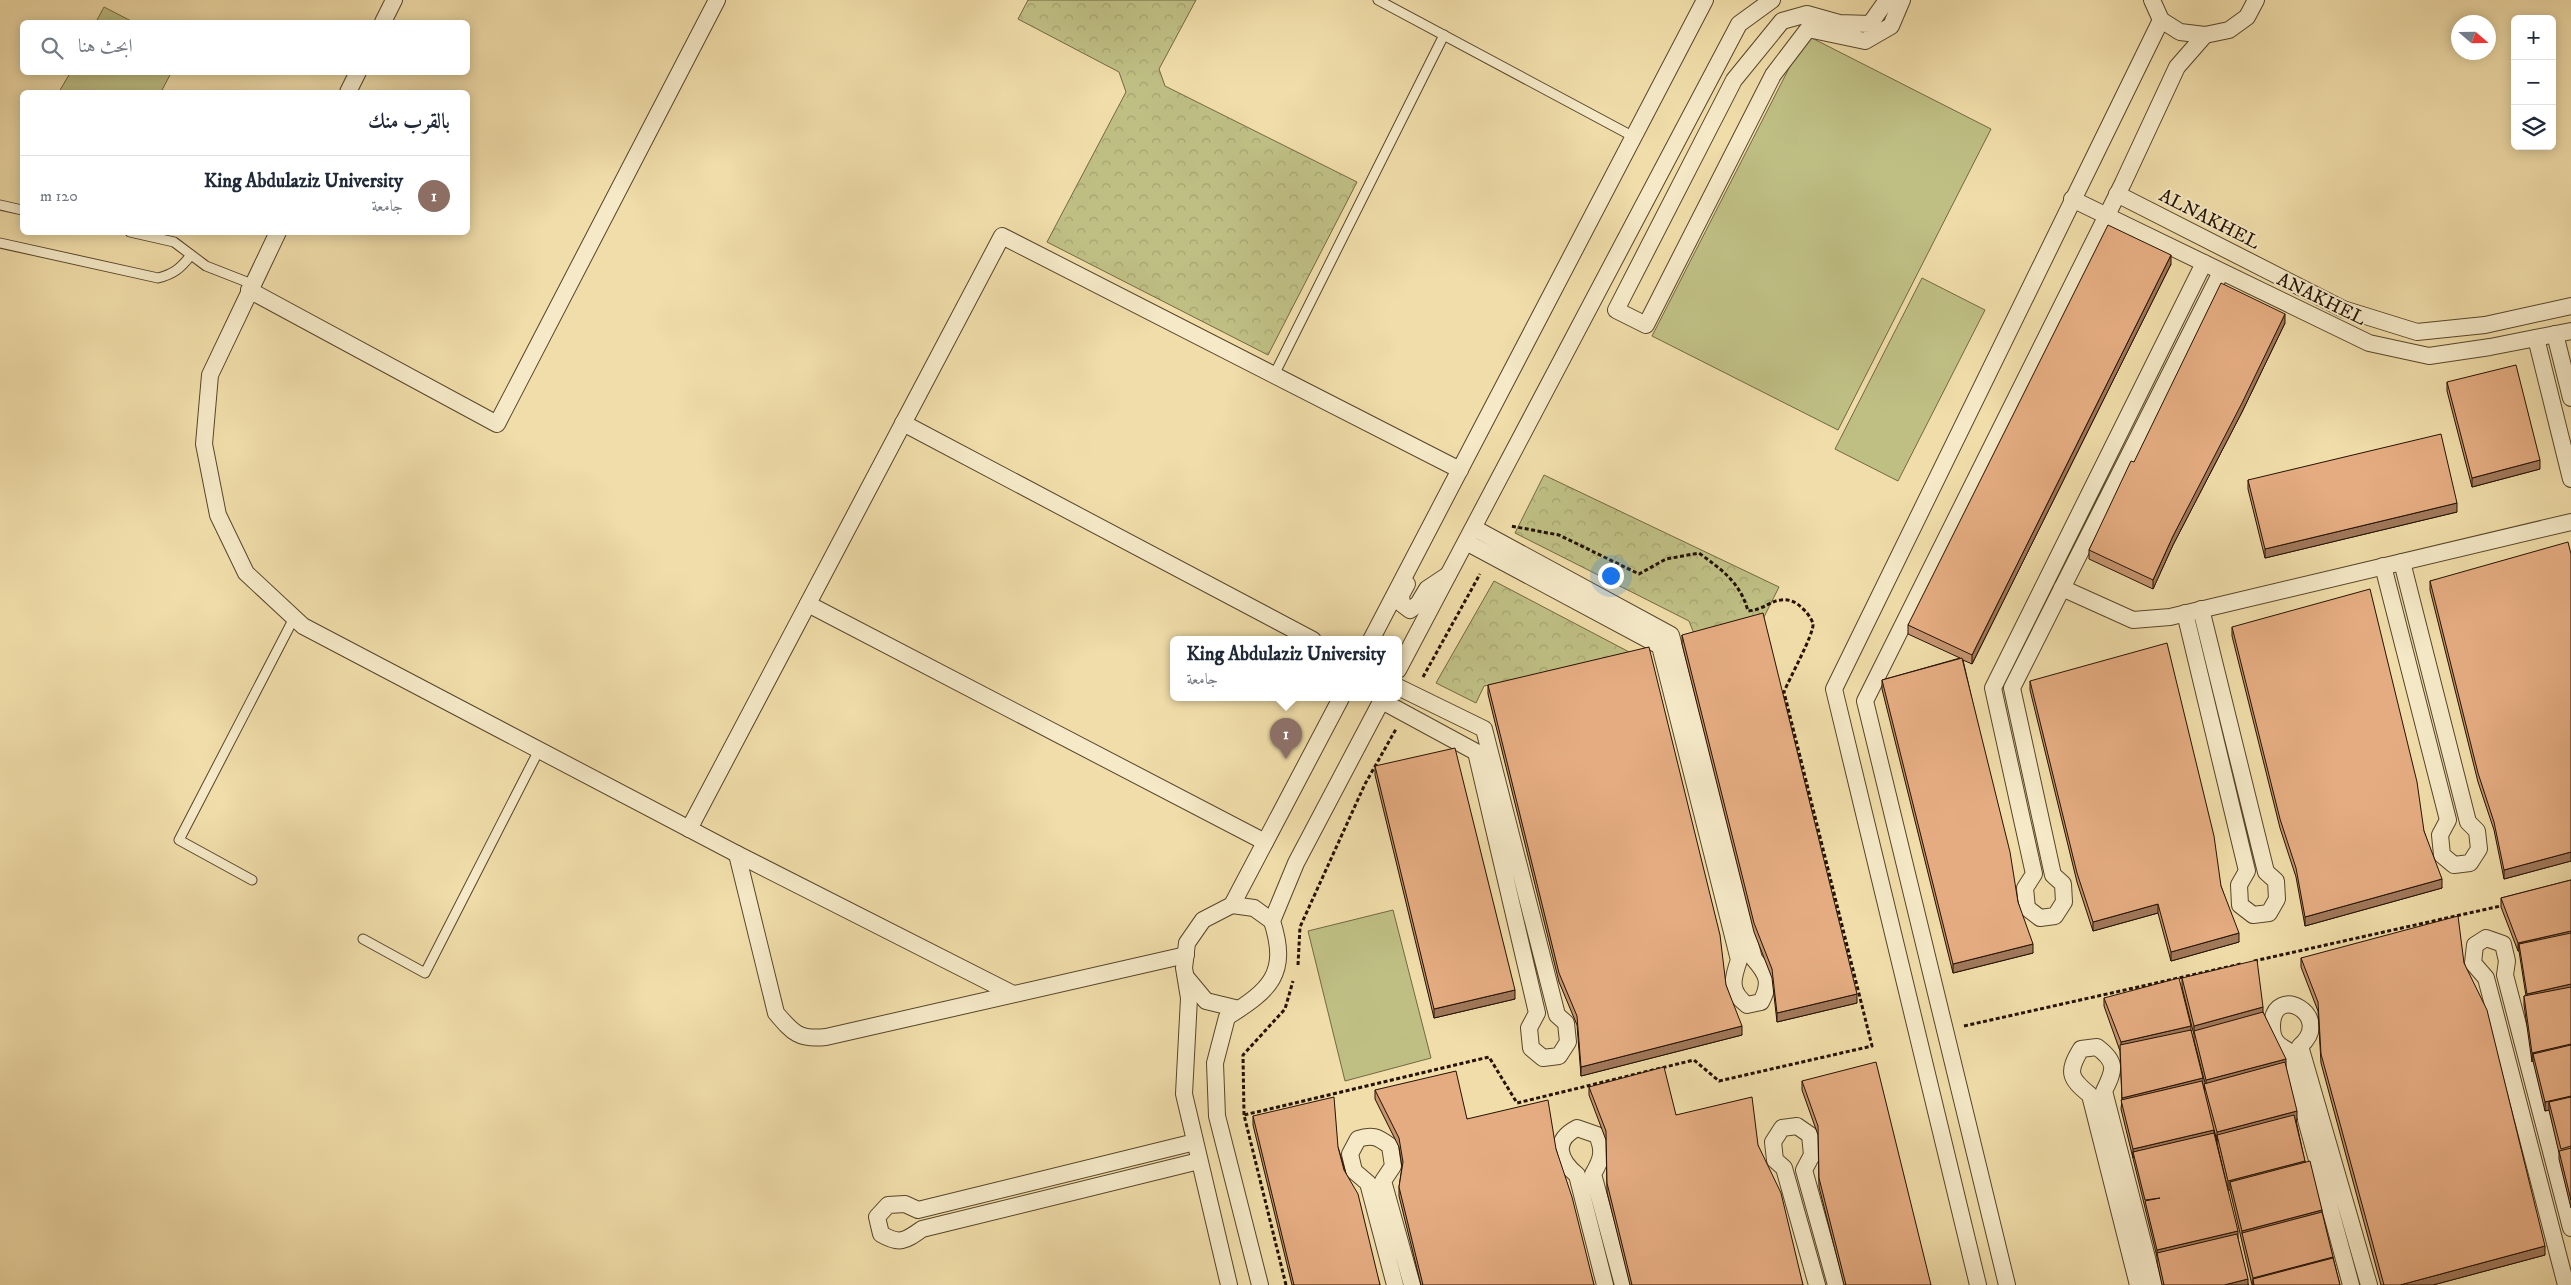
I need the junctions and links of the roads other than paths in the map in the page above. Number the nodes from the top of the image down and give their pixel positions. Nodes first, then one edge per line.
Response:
1 (394, 0) edge
2 (717, 0) edge
3 (1378, 0) edge
4 (1705, 0) edge
5 (1772, 0) edge
6 (1887, 0) edge
7 (1902, 0) edge
8 (2152, 0) edge
9 (2256, 0) edge
10 (383, 20) edge
11 (2161, 20) junction
12 (1444, 35) junction
13 (2205, 35) junction
14 (356, 75) edge
15 (349, 90) edge
16 (1634, 136) junction
17 (2117, 194) junction
18 (2072, 199) junction
19 (0, 205) edge
20 (20, 210) edge
21 (2106, 216) junction
22 (143, 235) edge
23 (277, 235) edge
24 (0, 243) edge
25 (191, 254) junction
26 (2204, 263) junction
27 (2221, 272) junction
28 (251, 287) junction
29 (2571, 306) edge
30 (2563, 333) edge
31 (2536, 338) junction
32 (1274, 375) junction
33 (2571, 398) edge
34 (903, 423) junction
35 (1460, 470) junction
36 (2571, 479) edge
37 (2571, 522) edge
38 (1474, 528) junction
39 (1466, 542) junction
40 (1421, 544) junction
41 (2402, 562) junction
42 (2383, 566) junction
43 (1449, 574) junction
44 (2062, 588) junction
45 (808, 604) junction
46 (2193, 611) junction
47 (294, 618) junction
48 (1305, 636) edge
49 (1372, 636) edge
50 (1402, 662) edge
51 (1402, 689) edge
52 (1339, 701) edge
53 (1378, 701) edge
54 (1383, 701) edge
55 (539, 750) junction
56 (689, 829) junction
57 (1265, 842) junction
58 (737, 854) junction
59 (252, 880) dead end
60 (1232, 905) junction
61 (1272, 921) junction
62 (363, 939) dead end
63 (1186, 955) junction
64 (1186, 977) junction
65 (1013, 994) junction
66 (1240, 1009) junction
67 (1195, 1142) junction
68 (1199, 1161) junction
69 (2571, 1228) edge
70 (1228, 1285) edge
71 (1260, 1285) edge
72 (1395, 1285) edge
73 (1412, 1285) edge
74 (1605, 1285) edge
75 (1623, 1285) edge
76 (1817, 1285) edge
77 (1836, 1285) edge
78 (1978, 1285) edge
79 (2007, 1285) edge
80 (2138, 1285) edge
81 (2154, 1285) edge
82 (2351, 1285) edge
83 (2369, 1285) edge
84 (2566, 1285) edge

1 - 10 street
2 - 28 street
3 - 12 lane
4 - 16 street
5 - 38 street
6 - 7 street
8 - 11 street
9 - 13 street
11 - 13 street
11 - 18 street
12 - 16 lane
12 - 32 lane
13 - 17 street
14 - 15 street
16 - 35 street
17 - 21 street
17 - 29 street, ALNAKHEL
18 - 21 street, ANAKHEL
18 - 78 street
19 - 20 lane
21 - 26 street, ANAKHEL
21 - 79 street
22 - 25 lane
23 - 28 street
24 - 25 lane
25 - 28 lane
26 - 27 street, ANAKHEL
26 - 44 street
27 - 31 street, ANAKHEL
27 - 44 street
28 - 47 street
30 - 31 street, ANAKHEL
30 - 33 street
31 - 36 street
32 - 34 street
32 - 35 street
34 - 45 street
34 - 48 street
35 - 40 street
37 - 41 street
38 - 39 street
38 - 39 street
39 - 43 street
40 - 43 street
40 - 49 street
41 - 42 street
41 - 42 street
42 - 46 street
43 - 50 street
44 - 46 street
45 - 56 street
45 - 57 street
46 - 46 street
47 - 55 street
47 - 59 lane
51 - 54 street
52 - 57 street
53 - 61 street
55 - 56 street
55 - 62 lane
56 - 58 street
57 - 60 street
58 - 65 street
58 - 65 street
60 - 61 street
60 - 63 street
61 - 66 street
63 - 64 street
63 - 65 street
64 - 66 street
64 - 67 street
66 - 71 street
67 - 68 street
67 - 68 street
68 - 70 street
69 - 84 street
72 - 73 street
74 - 75 street
76 - 77 street
80 - 81 street
82 - 83 street

